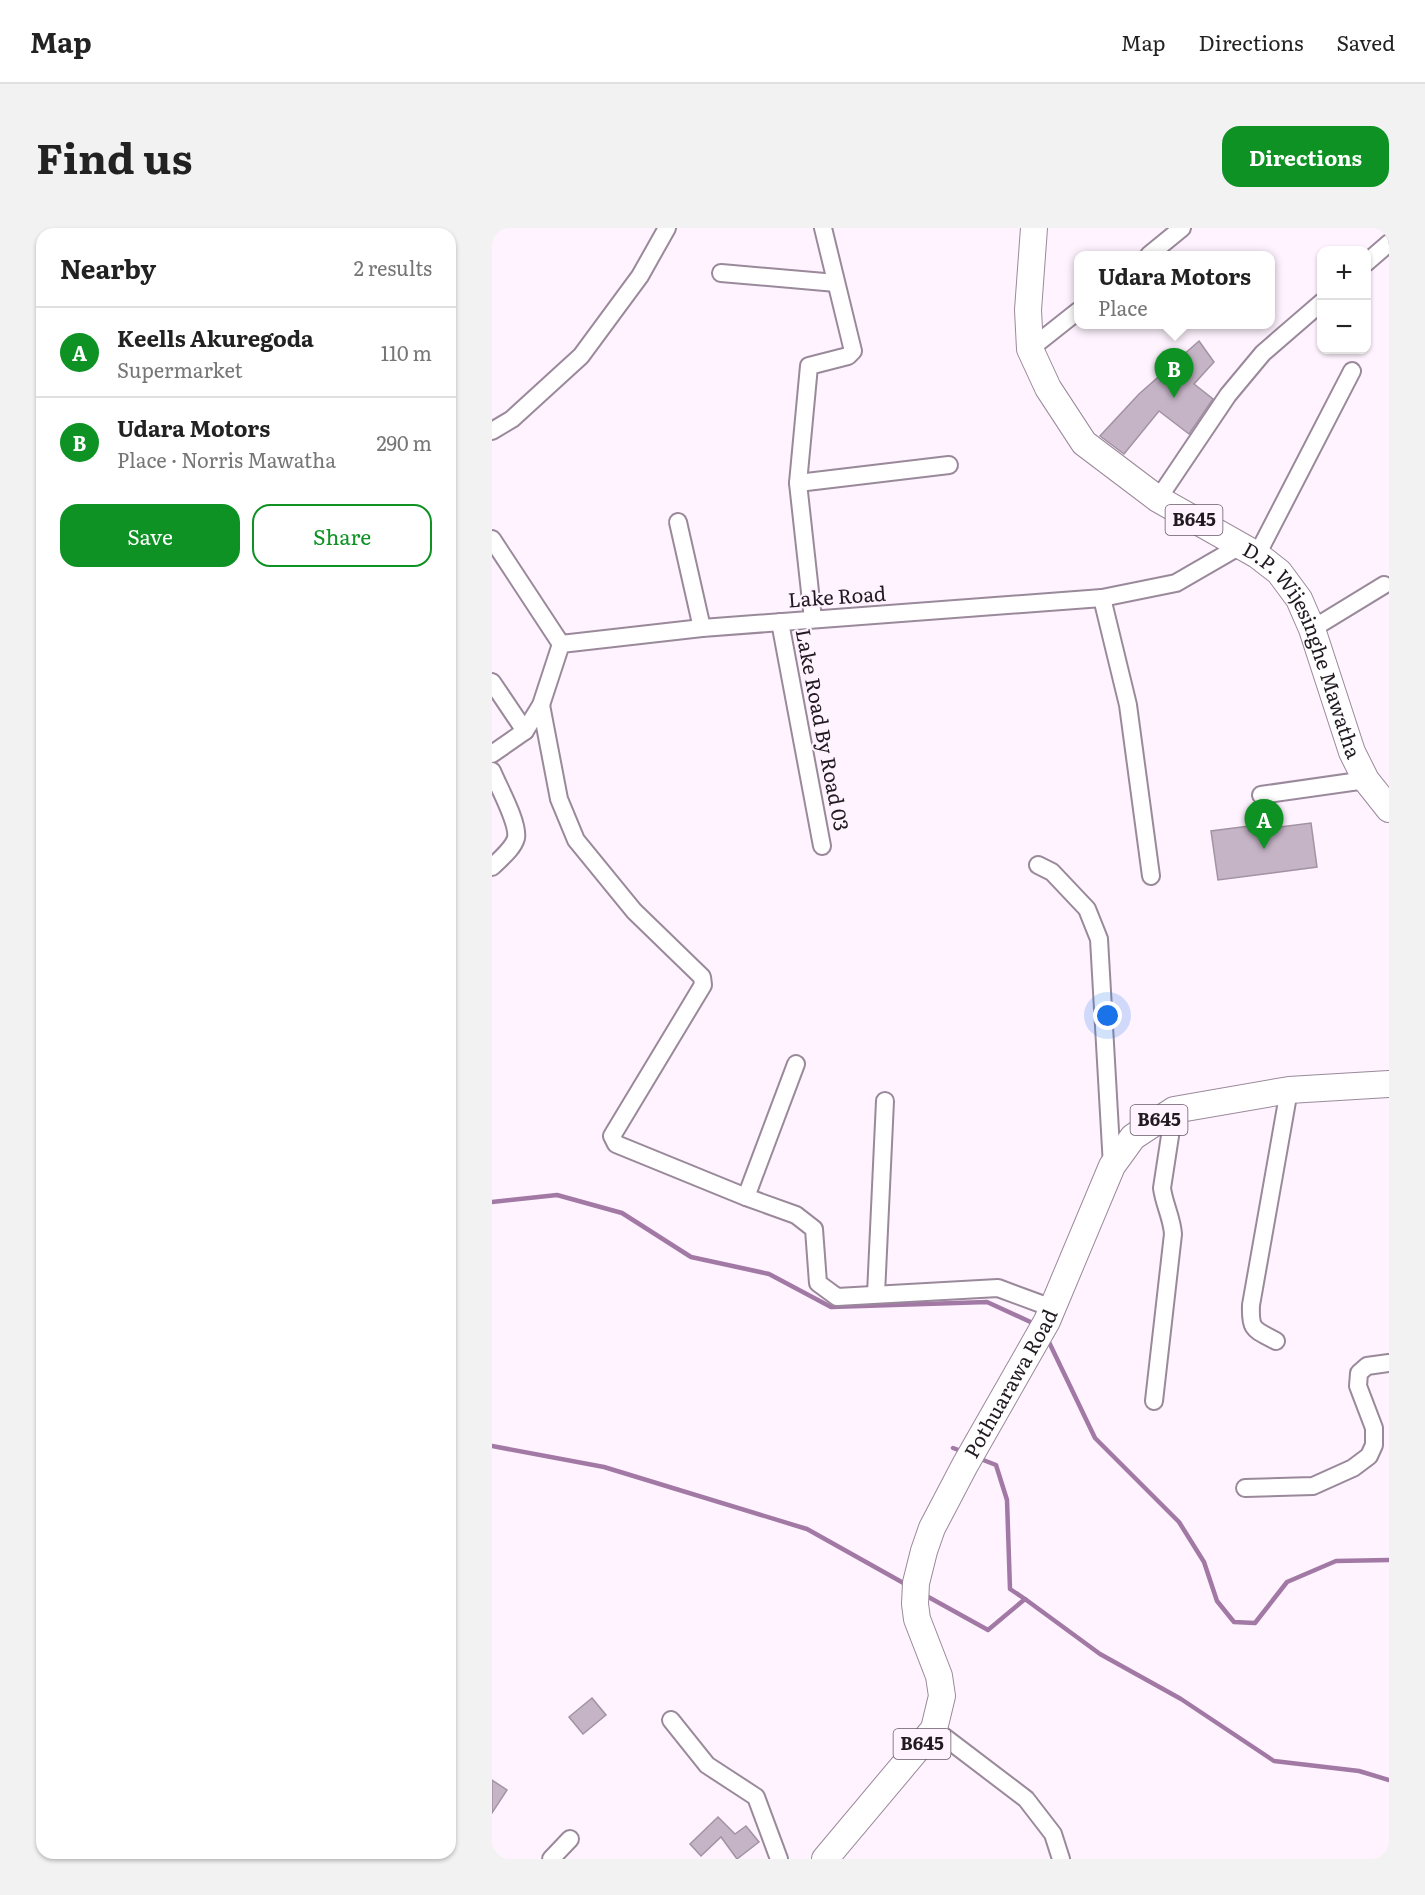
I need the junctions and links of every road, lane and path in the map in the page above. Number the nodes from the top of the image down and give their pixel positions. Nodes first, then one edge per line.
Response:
1 (667, 228) edge
2 (823, 228) edge
3 (1035, 228) edge
4 (1182, 228) edge
5 (1389, 243) edge
6 (1154, 251) edge
7 (1371, 258) edge
8 (721, 273) dead end
9 (836, 283) junction
10 (1317, 306) edge
11 (1074, 314) edge
12 (1030, 349) junction
13 (1352, 371) dead end
14 (492, 431) edge
15 (949, 465) dead end
16 (798, 483) junction
17 (1158, 499) junction
18 (678, 522) dead end
19 (492, 539) edge
20 (1249, 550) junction
21 (1384, 585) dead end
22 (1102, 598) junction
23 (813, 619) junction
24 (780, 622) junction
25 (702, 628) junction
26 (1312, 628) junction
27 (561, 644) junction
28 (492, 682) edge
29 (541, 705) junction
30 (525, 731) junction
31 (492, 754) edge
32 (492, 771) edge
33 (1366, 780) junction
34 (1261, 795) dead end
35 (1389, 809) edge
36 (822, 846) dead end
37 (1038, 865) dead end
38 (492, 867) edge
39 (1150, 876) dead end
40 (796, 1064) dead end
41 (1389, 1084) edge
42 (1289, 1090) junction
43 (885, 1101) dead end
44 (1174, 1110) junction
45 (1112, 1166) junction
46 (746, 1197) junction
47 (876, 1294) junction
48 (1049, 1314) junction
49 (1276, 1341) dead end
50 (1389, 1363) edge
51 (1154, 1401) dead end
52 (1245, 1488) dead end
53 (671, 1720) dead end
54 (934, 1729) junction
55 (570, 1839) dead end
56 (551, 1859) edge
57 (779, 1859) edge
58 (825, 1859) edge
59 (1062, 1859) edge

1 - 14 street
2 - 9 street
3 - 12 main road, D.P. Wijesinghe Mawatha / B645
4 - 6 street
5 - 7 street
8 - 9 street
9 - 16 street
10 - 17 street
11 - 12 street
12 - 17 main road, D.P. Wijesinghe Mawatha / B645
13 - 20 street
15 - 16 street
16 - 23 street
17 - 20 main road, D.P. Wijesinghe Mawatha / B645
18 - 25 street
19 - 27 street
20 - 22 street, Lake Road
20 - 26 main road, D.P. Wijesinghe Mawatha / B645
21 - 26 street
22 - 23 street, Lake Road
22 - 39 street
23 - 24 street, Lake Road
24 - 25 street, Lake Road
24 - 36 street, Lake Road By Road 03
25 - 27 street, Lake Road
26 - 33 main road, D.P. Wijesinghe Mawatha / B645
27 - 29 street
28 - 30 street
29 - 30 street
29 - 46 street
30 - 31 street
32 - 38 street
33 - 34 street
33 - 35 main road, D.P. Wijesinghe Mawatha / B645
37 - 45 street
40 - 46 street
41 - 42 main road, Pothuarawa Road / B645
42 - 44 main road, Pothuarawa Road / B645
42 - 49 street
43 - 47 street
44 - 45 main road, Pothuarawa Road / B645
44 - 51 street
45 - 48 main road, Pothuarawa Road / B645
46 - 47 street
47 - 48 street
48 - 54 main road, Pothuarawa Road / B645
50 - 52 street
53 - 57 street
54 - 58 main road, Pothuarawa Road / B645
54 - 59 street
55 - 56 street

